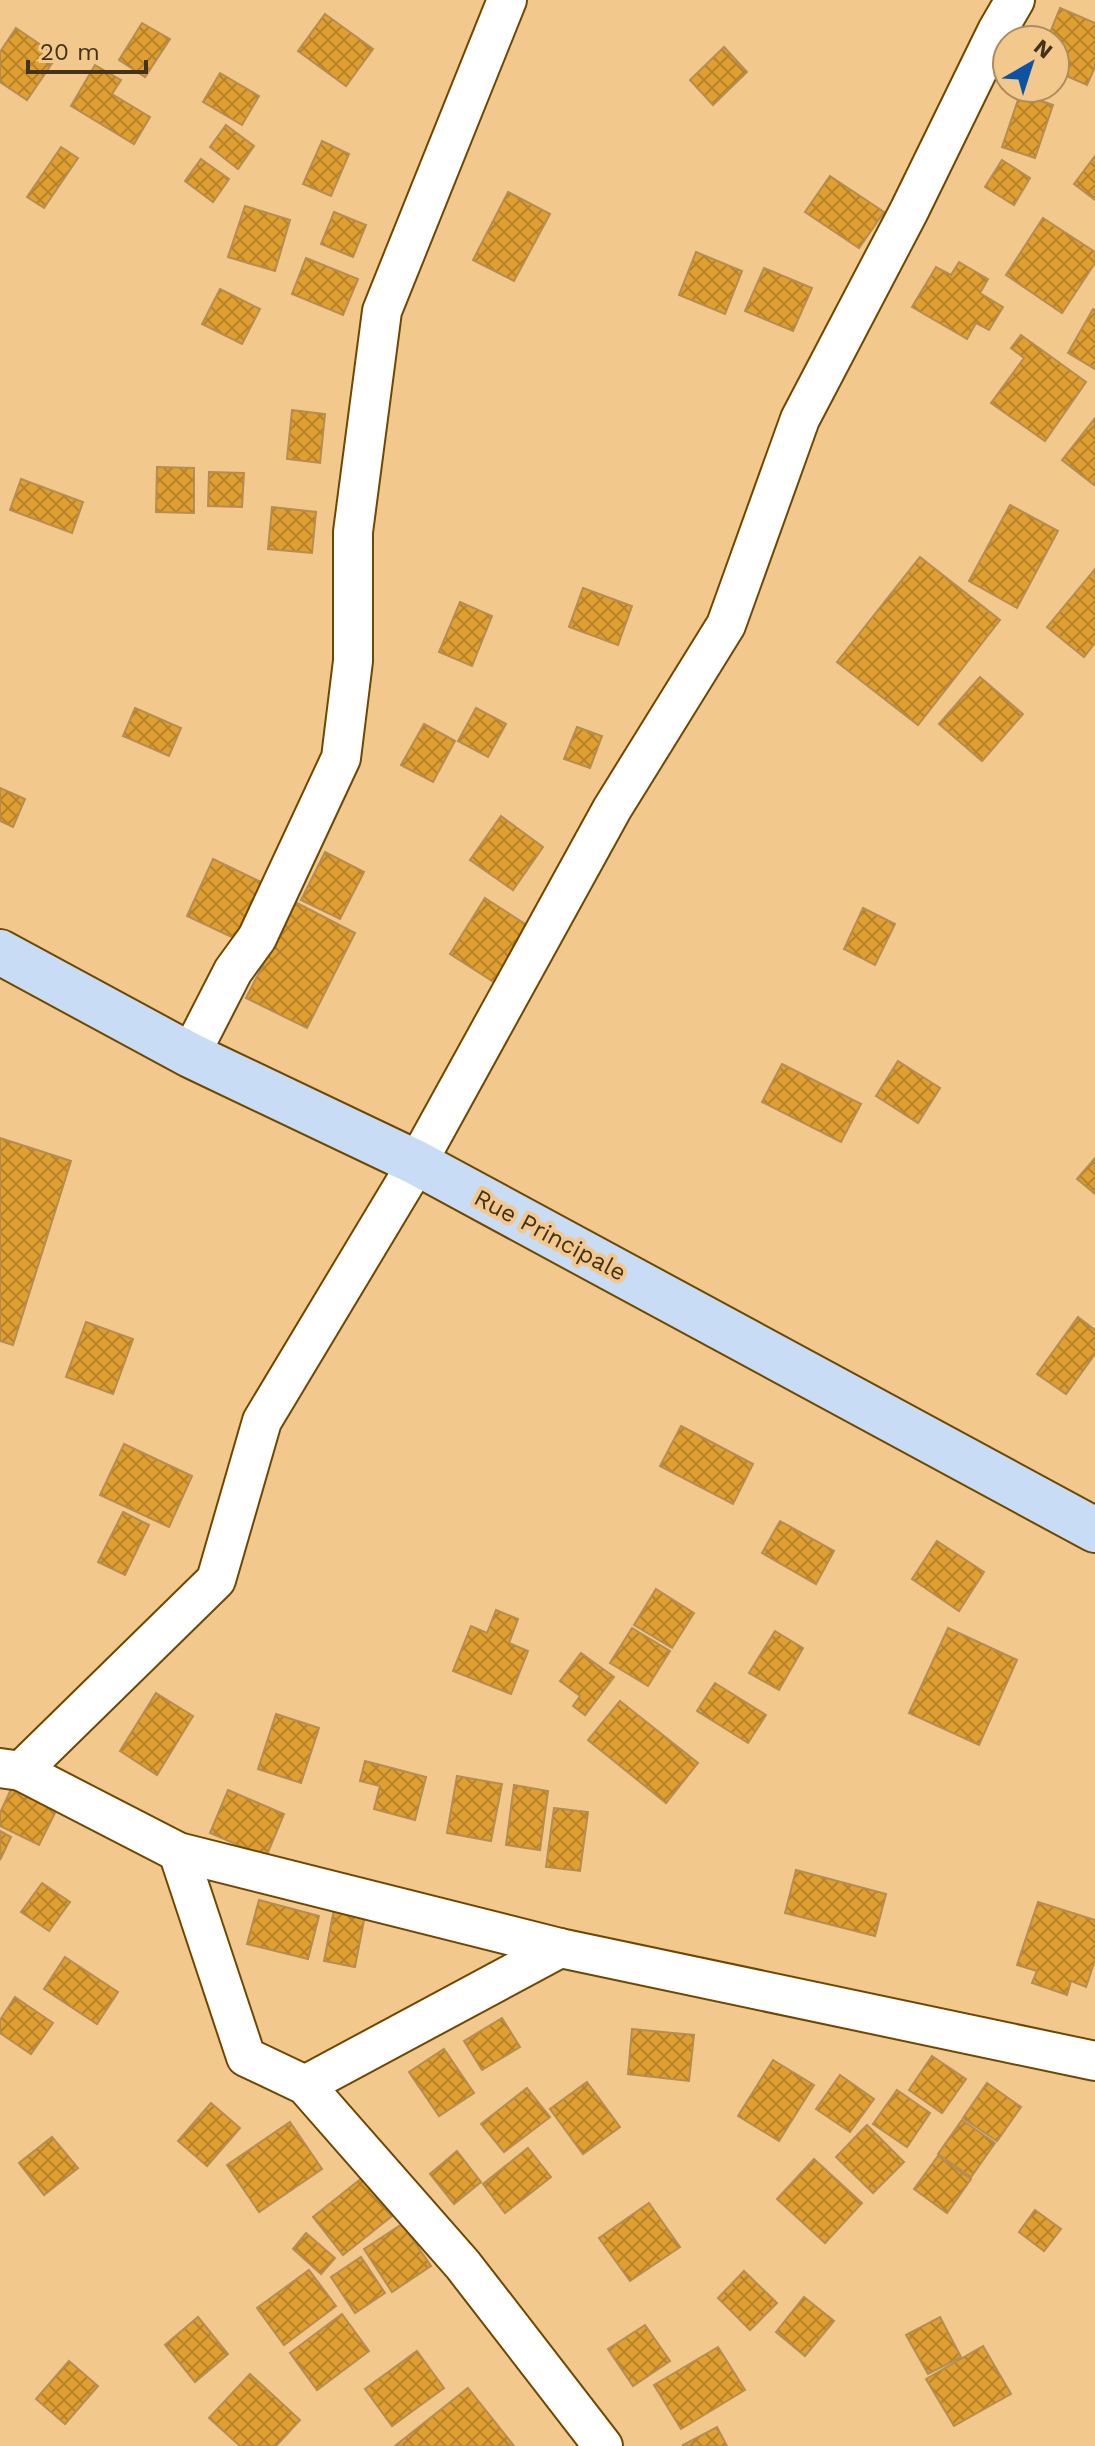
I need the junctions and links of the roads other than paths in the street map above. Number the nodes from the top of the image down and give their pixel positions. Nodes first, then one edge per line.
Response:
1 (507, 0) edge
2 (1015, 0) edge
3 (0, 952) edge
4 (190, 1055) junction
5 (417, 1163) junction
6 (1095, 1530) edge
7 (10, 1770) edge
8 (178, 1852) junction
9 (560, 1948) junction
10 (1095, 2061) edge
11 (305, 2085) junction
12 (603, 2446) edge

1 - 4 street
2 - 5 street
3 - 4 main road, Rue Principale
4 - 5 main road, Rue Principale
5 - 6 main road, Rue Principale
5 - 7 street
7 - 8 street
8 - 9 street
8 - 11 street
9 - 10 street
9 - 11 street
11 - 12 street

